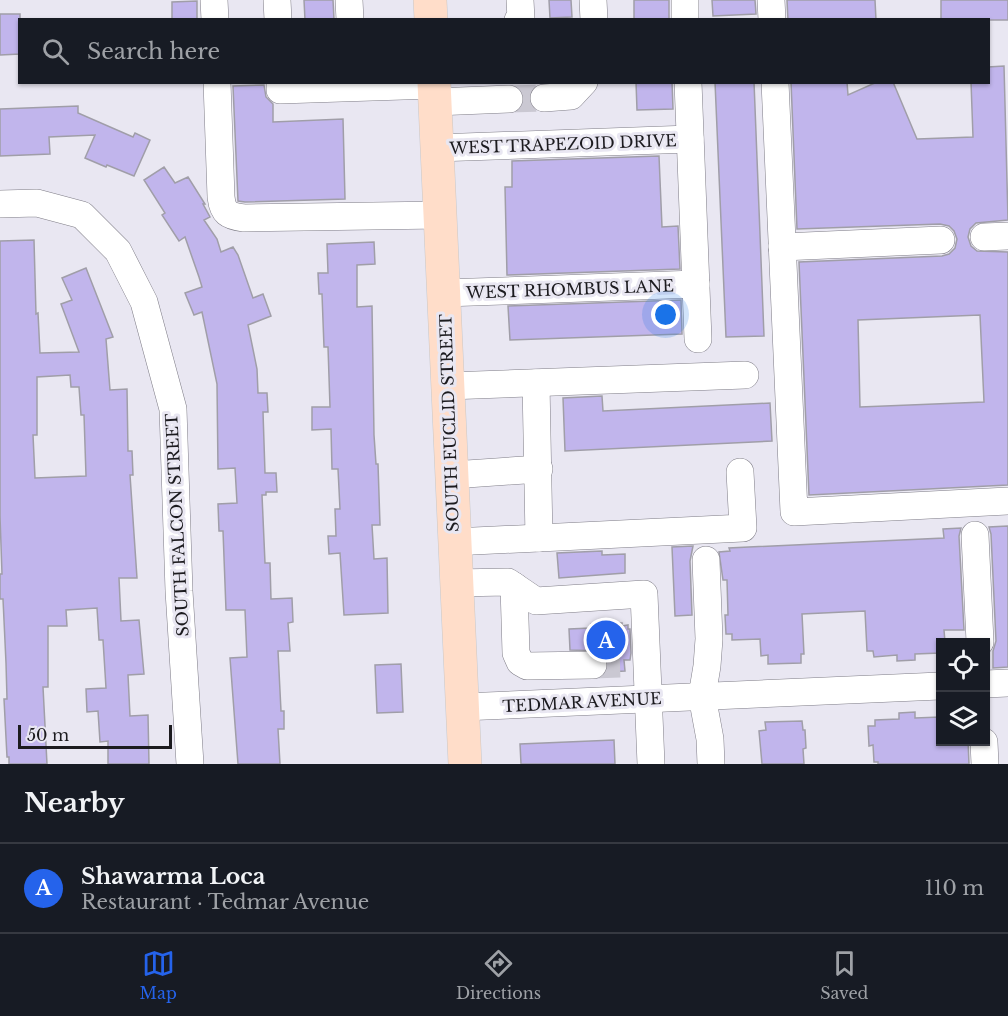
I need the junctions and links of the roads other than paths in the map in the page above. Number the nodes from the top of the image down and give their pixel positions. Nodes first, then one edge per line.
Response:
1 (214, 0) edge
2 (277, 0) edge
3 (350, 0) edge
4 (430, 0) edge
5 (520, 0) edge
6 (593, 0) edge
7 (685, 0) edge
8 (771, 0) edge
9 (215, 18) edge
10 (278, 18) edge
11 (350, 18) edge
12 (431, 18) edge
13 (521, 18) edge
14 (594, 18) edge
15 (686, 18) edge
16 (772, 18) edge
17 (217, 84) edge
18 (280, 84) edge
19 (582, 84) edge
20 (688, 84) edge
21 (775, 84) edge
22 (434, 90) edge
23 (543, 98) tunnel mouth
24 (509, 99) tunnel mouth
25 (690, 139) junction
26 (436, 148) junction
27 (0, 204) edge
28 (440, 215) junction
29 (940, 240) dead end
30 (782, 247) junction
31 (696, 284) junction
32 (444, 293) junction
33 (698, 339) dead end
34 (745, 375) dead end
35 (536, 383) junction
36 (448, 386) junction
37 (539, 469) junction
38 (740, 472) dead end
39 (452, 475) junction
40 (1008, 501) edge
41 (975, 535) dead end
42 (540, 538) junction
43 (453, 542) junction
44 (706, 560) dead end
45 (455, 583) junction
46 (514, 586) junction
47 (980, 638) edge
48 (593, 665) tunnel mouth
49 (1008, 683) edge
50 (990, 684) edge
51 (936, 686) edge
52 (702, 696) junction
53 (649, 699) junction
54 (462, 707) junction
55 (984, 746) edge
56 (190, 764) edge
57 (465, 764) edge
58 (651, 764) edge
59 (711, 764) edge
60 (985, 764) edge

1 - 9 street
2 - 10 street
3 - 11 street
4 - 12 main road
5 - 13 street
6 - 14 street
7 - 15 street
8 - 16 street
17 - 28 street
18 - 22 street
19 - 23 street
20 - 25 street
21 - 30 street
22 - 24 street
22 - 26 main road, SOUTH EUCLID STREET
25 - 26 street, WEST TRAPEZOID DRIVE
25 - 31 street
26 - 28 main road, SOUTH EUCLID STREET
27 - 56 street, SOUTH FALCON STREET
28 - 32 main road, SOUTH EUCLID STREET
29 - 30 street
30 - 40 street
31 - 32 street, WEST RHOMBUS LANE
31 - 33 street
32 - 36 main road, SOUTH EUCLID STREET
34 - 35 street
35 - 36 street
35 - 37 street
36 - 39 main road, SOUTH EUCLID STREET
37 - 39 street
37 - 42 street
38 - 42 street
39 - 43 main road, SOUTH EUCLID STREET
41 - 47 street
42 - 43 street
43 - 45 main road, SOUTH EUCLID STREET
44 - 52 street
45 - 46 street
45 - 54 main road, SOUTH EUCLID STREET
46 - 48 street
46 - 53 street
49 - 50 street
51 - 52 street, TEDMAR AVENUE
52 - 53 street, TEDMAR AVENUE
52 - 59 street
53 - 54 street, TEDMAR AVENUE
53 - 58 street
54 - 57 main road, SOUTH EUCLID STREET
55 - 60 street

